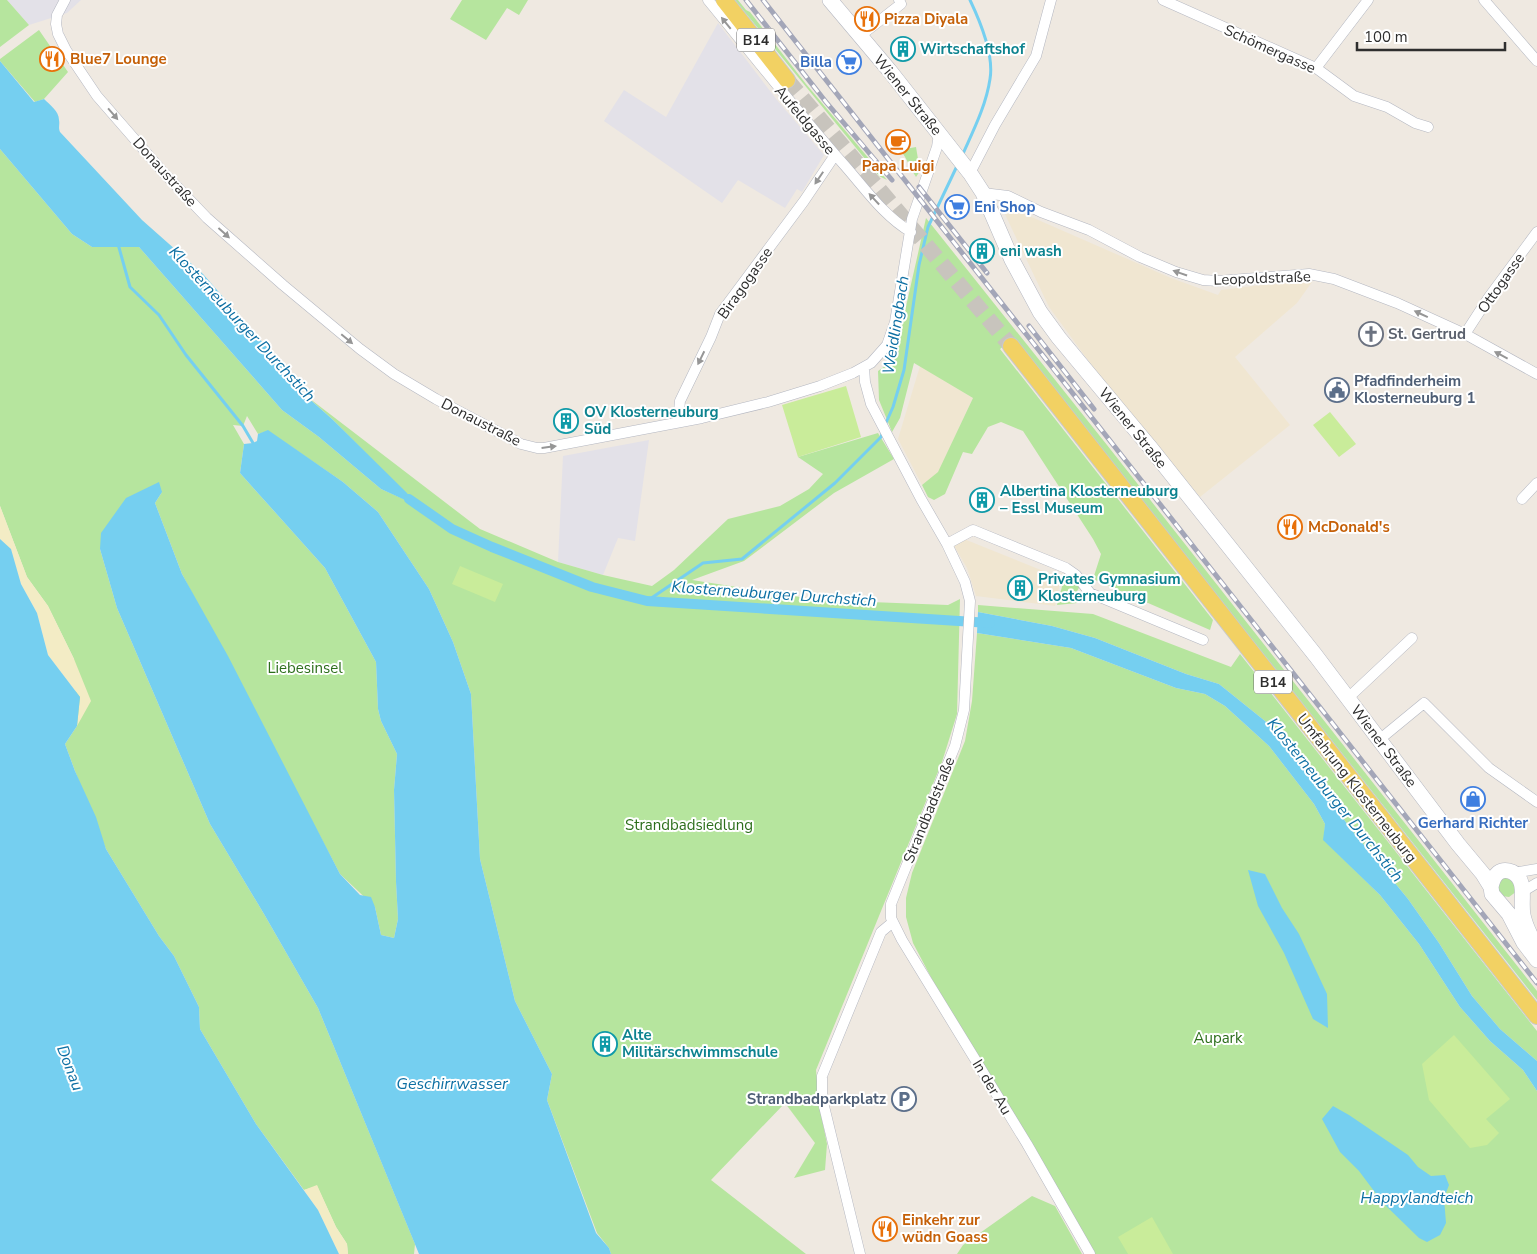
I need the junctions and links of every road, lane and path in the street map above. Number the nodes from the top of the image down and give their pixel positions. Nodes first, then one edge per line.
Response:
1 (65, 0) edge
2 (708, 0) edge
3 (724, 0) edge
4 (830, 0) edge
5 (898, 0) edge
6 (1051, 0) edge
7 (1163, 0) edge
8 (1368, 0) edge
9 (1484, 0) edge
10 (860, 36) junction
11 (1537, 61) edge
12 (1316, 68) junction
13 (787, 80) tunnel mouth
14 (1428, 127) dead end
15 (939, 134) junction
16 (835, 155) junction
17 (968, 170) junction
18 (983, 193) junction
19 (911, 232) junction
20 (1537, 232) edge
21 (1465, 334) junction
22 (1010, 346) tunnel mouth
23 (864, 367) junction
24 (1537, 374) edge
25 (678, 418) junction
26 (1537, 482) edge
27 (1522, 499) dead end
28 (947, 544) junction
29 (1412, 638) dead end
30 (1204, 640) dead end
31 (1348, 698) junction
32 (1379, 740) junction
33 (1537, 802) edge
34 (1458, 844) junction
35 (1537, 869) edge
36 (1509, 872) junction
37 (1537, 883) edge
38 (1494, 893) junction
39 (1522, 893) junction
40 (893, 922) junction
41 (1537, 947) edge
42 (1537, 960) edge
43 (1537, 1016) edge
44 (860, 1254) edge
45 (1090, 1254) edge

1 -> 25 street, Donaustraße
16 -> 2 street, Aufeldgasse
3 - 13 main road, B14
4 - 10 street, Wiener Straße
5 - 10 street
6 - 17 street
7 - 12 street, Schömergasse
8 - 12 street
9 - 11 street
10 - 15 street, Wiener Straße
12 - 14 street, Schömergasse
15 - 17 street, Wiener Straße
15 - 19 street, Donaustraße
19 -> 16 street, Aufeldgasse
16 -> 25 street, Biragogasse
17 - 18 street, Wiener Straße
21 -> 18 street, Leopoldstraße
18 - 31 street, Wiener Straße
19 - 23 street, Donaustraße
20 - 21 street, Ottogasse
24 -> 21 street, Leopoldstraße
22 - 43 main road, Umfahrung Klosterneuburg / B14
23 - 25 street, Donaustraße
23 - 28 street, Strandbadstraße
26 - 27 street
28 - 30 street
28 - 40 street, Strandbadstraße
29 - 31 street
31 - 32 street, Wiener Straße
32 - 33 street
32 - 34 street, Wiener Straße
34 - 36 street, Wiener Straße
34 - 38 street, Wiener Straße
35 - 36 street
36 - 38 street
36 - 39 street
37 - 39 street
38 - 39 street
38 - 42 street, Wiener Straße
39 - 41 street
40 - 44 street
40 - 45 street, In der Au

